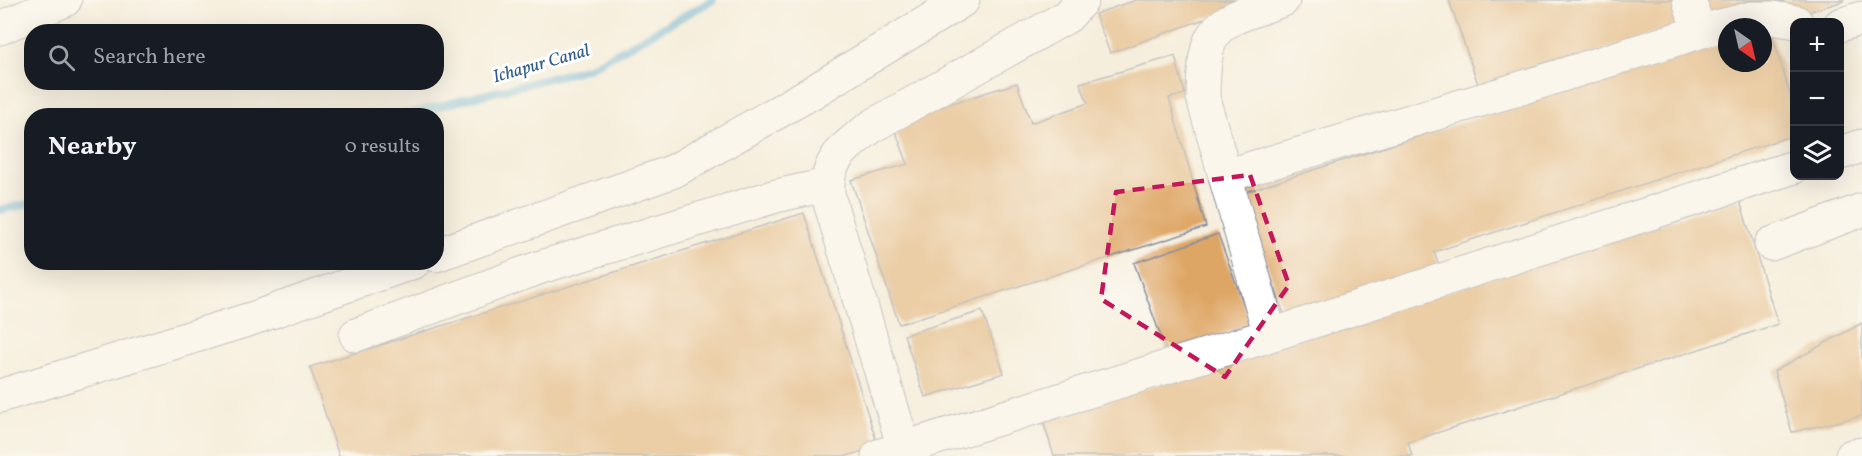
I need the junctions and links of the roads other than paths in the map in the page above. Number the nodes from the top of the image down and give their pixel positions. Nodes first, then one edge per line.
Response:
1 (65, 0) edge
2 (963, 0) edge
3 (1082, 0) edge
4 (1282, 0) edge
5 (1689, 0) edge
6 (1862, 18) edge
7 (1790, 21) edge
8 (1844, 23) edge
9 (0, 28) edge
10 (1699, 32) junction
11 (1862, 146) edge
12 (1844, 151) edge
13 (1790, 168) edge
14 (1225, 176) junction
15 (826, 185) junction
16 (1862, 210) edge
17 (1771, 244) dead end
18 (444, 252) edge
19 (391, 270) edge
20 (356, 334) dead end
21 (1270, 335) junction
22 (0, 396) edge
23 (891, 452) edge
24 (1862, 454) edge
25 (1852, 456) edge

1 - 9 lane
2 - 18 lane
3 - 15 lane
4 - 14 lane
5 - 10 lane
6 - 8 lane
7 - 10 lane
10 - 14 lane
11 - 12 lane
13 - 21 lane
14 - 21 lane
15 - 20 lane
15 - 23 lane
16 - 17 lane
19 - 22 lane
21 - 23 lane
24 - 25 lane

